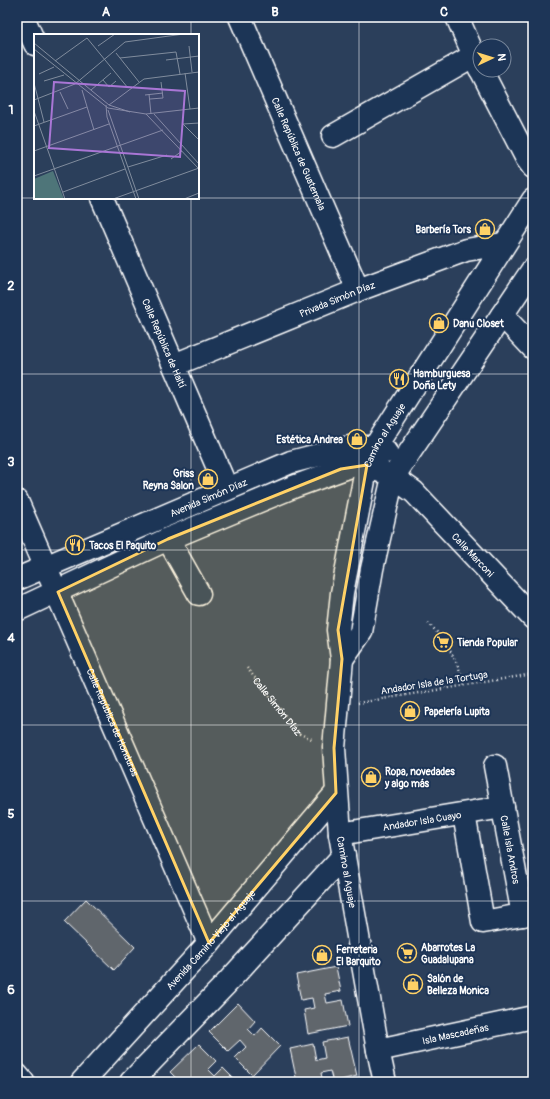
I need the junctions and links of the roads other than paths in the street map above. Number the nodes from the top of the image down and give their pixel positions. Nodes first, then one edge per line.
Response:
1 (23, 17) edge
2 (240, 17) edge
3 (457, 17) edge
4 (34, 42) edge
5 (472, 51) edge
6 (472, 68) edge
7 (485, 78) edge
8 (333, 136) dead end
9 (533, 167) edge
10 (102, 199) edge
11 (533, 200) edge
12 (503, 244) junction
13 (533, 269) edge
14 (358, 290) junction
15 (502, 316) junction
16 (533, 348) edge
17 (174, 365) junction
18 (371, 456) junction
19 (398, 468) junction
20 (227, 489) junction
21 (17, 501) edge
22 (168, 540) junction
23 (45, 566) junction
24 (17, 579) edge
25 (58, 592) junction
26 (199, 594) dead end
27 (17, 610) edge
28 (533, 618) edge
29 (342, 659) junction
30 (495, 766) dead end
31 (336, 793) junction
32 (503, 807) junction
33 (464, 814) junction
34 (340, 834) junction
35 (344, 855) junction
36 (528, 914) edge
37 (209, 943) junction
38 (533, 1017) edge
39 (378, 1050) junction
40 (17, 1075) edge
41 (23, 1082) edge
42 (82, 1082) edge
43 (131, 1082) edge
44 (385, 1082) edge

1 - 4 street
2 - 14 street, Calle República de Guatemala
3 - 5 street
6 - 8 street
7 - 9 street
10 - 17 street, Calle República de Haití
11 - 12 street, Camino al Aguaje
12 - 14 street, Privada Simón Díaz
12 - 18 street, Camino al Aguaje
13 - 15 street, Camino al Aguaje
14 - 17 street, Privada Simón Díaz
15 - 16 street
15 - 19 street, Camino al Aguaje
17 - 20 street, Calle República de Haití
18 - 19 street, Avenida Simón Díaz
18 - 20 street, Avenida Simón Díaz
18 - 22 street
18 - 29 street, Camino al Aguaje
19 - 28 street, Calle Marconi
19 - 29 street, Camino al Aguaje
20 - 23 street, Avenida Simón Díaz
21 - 23 street, Calle República de Honduras
22 - 25 street
22 - 26 street
23 - 24 street, Avenida Simón Díaz
23 - 25 street, Calle República de Honduras
25 - 27 street
25 - 37 street, Calle República de Honduras
29 - 31 street, Camino al Aguaje
30 - 32 street, Calle Isla Andros
31 - 34 street, Camino al Aguaje
31 - 37 street, Avenida Camino Viejo al Aguaje
32 - 33 street, Andador Isla Cuayo
32 - 36 street, Calle Isla Andros
33 - 34 street, Andador Isla Cuayo
33 - 36 street
34 - 35 street, Camino al Aguaje
35 - 39 street, Camino al Aguaje
35 - 43 street
37 - 42 street, Avenida Camino Viejo al Aguaje
38 - 39 street, Isla Mascadeñas
39 - 44 street, Camino al Aguaje
40 - 41 street

